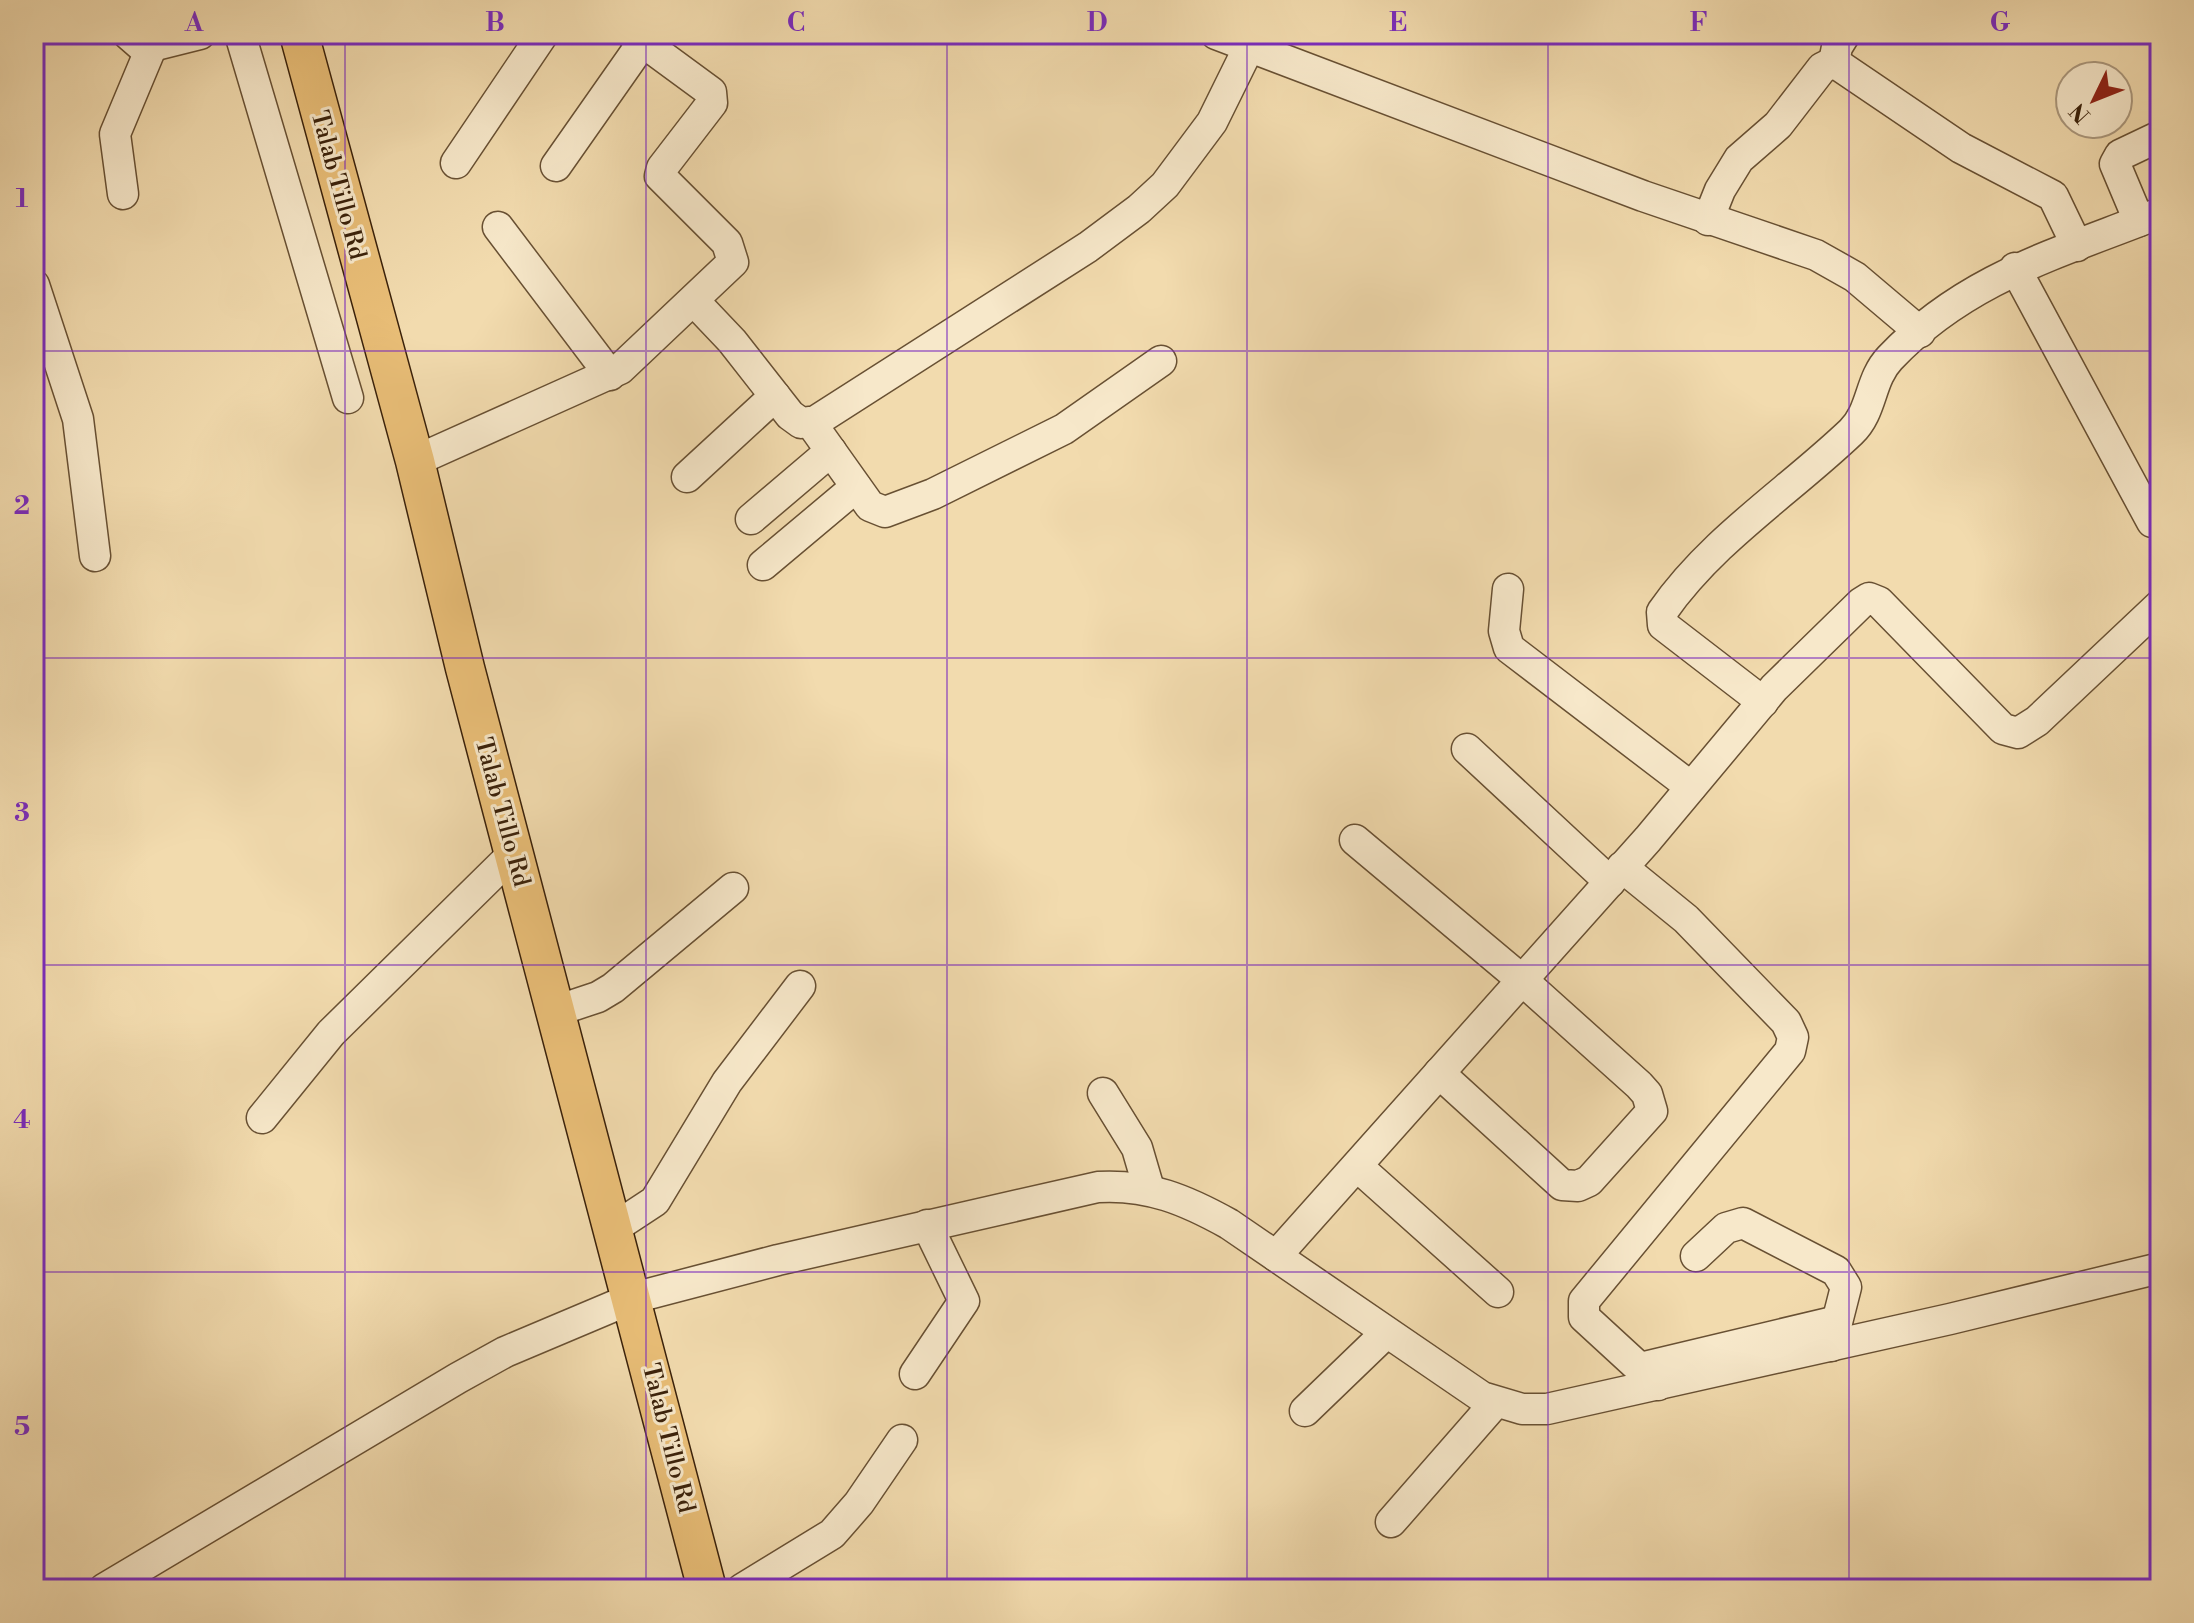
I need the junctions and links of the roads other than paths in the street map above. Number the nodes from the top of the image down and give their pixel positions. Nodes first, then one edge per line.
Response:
1 (200, 34) edge
2 (240, 34) edge
3 (299, 34) edge
4 (543, 34) edge
5 (1216, 34) edge
6 (637, 38) edge
7 (140, 41) edge
8 (1249, 47) junction
9 (1840, 48) edge
10 (2160, 136) edge
11 (456, 163) dead end
12 (556, 166) dead end
13 (123, 194) dead end
14 (2150, 217) edge
15 (1708, 220) junction
16 (498, 227) dead end
17 (2077, 246) junction
18 (2015, 268) junction
19 (34, 285) edge
20 (694, 301) junction
21 (1920, 332) junction
22 (1161, 361) dead end
23 (46, 366) edge
24 (610, 375) junction
25 (775, 396) junction
26 (348, 398) dead end
27 (811, 423) junction
28 (831, 451) junction
29 (415, 461) junction
30 (687, 477) dead end
31 (856, 487) junction
32 (751, 519) dead end
33 (2152, 522) dead end
34 (95, 556) dead end
35 (763, 565) dead end
36 (1508, 589) dead end
37 (2160, 605) edge
38 (1763, 702) junction
39 (1467, 749) dead end
40 (1691, 787) junction
41 (1355, 840) dead end
42 (514, 853) junction
43 (1616, 875) junction
44 (733, 888) dead end
45 (1522, 980) junction
46 (800, 986) dead end
47 (556, 1011) junction
48 (1439, 1073) junction
49 (1103, 1093) dead end
50 (262, 1118) dead end
51 (1357, 1166) junction
52 (1147, 1178) junction
53 (927, 1225) junction
54 (614, 1228) junction
55 (1276, 1256) junction
56 (1696, 1256) dead end
57 (2160, 1268) edge
58 (1498, 1292) dead end
59 (633, 1298) junction
60 (1834, 1332) junction
61 (1386, 1333) junction
62 (915, 1374) dead end
63 (1648, 1376) junction
64 (1495, 1403) junction
65 (1305, 1411) dead end
66 (902, 1440) dead end
67 (1391, 1522) dead end
68 (104, 1589) edge
69 (707, 1589) edge
70 (742, 1589) edge

1 - 7 street
2 - 26 street
3 - 29 main road, Talab Tillo Rd
4 - 11 street
5 - 8 street
6 - 12 street
6 - 20 street
7 - 13 street
8 - 15 street
8 - 27 street
9 - 15 street
9 - 17 street
10 - 14 street
14 - 17 street
15 - 21 street
16 - 24 street
17 - 18 street
18 - 21 street
18 - 33 street
19 - 23 street
20 - 24 street
20 - 25 street
21 - 38 street
22 - 31 street
23 - 34 street
24 - 29 street
25 - 27 street
25 - 30 street
27 - 28 street
28 - 31 street
28 - 32 street
29 - 42 main road, Talab Tillo Rd
31 - 35 street
36 - 40 street
37 - 38 street
38 - 40 street
39 - 43 street
40 - 43 street
41 - 45 street
42 - 47 main road, Talab Tillo Rd
42 - 50 street
43 - 45 street
43 - 63 street
44 - 47 street
45 - 48 street
45 - 48 street
46 - 54 street
47 - 54 main road, Talab Tillo Rd
48 - 51 street
49 - 52 street
51 - 55 street
51 - 58 street
52 - 53 street
52 - 55 street
53 - 59 street
53 - 62 street
54 - 59 main road, Talab Tillo Rd
55 - 61 street
56 - 60 street
57 - 60 street
59 - 68 street
59 - 69 main road, Talab Tillo Rd
60 - 63 street
61 - 64 street
61 - 65 street
63 - 64 street
64 - 67 street
66 - 70 street

